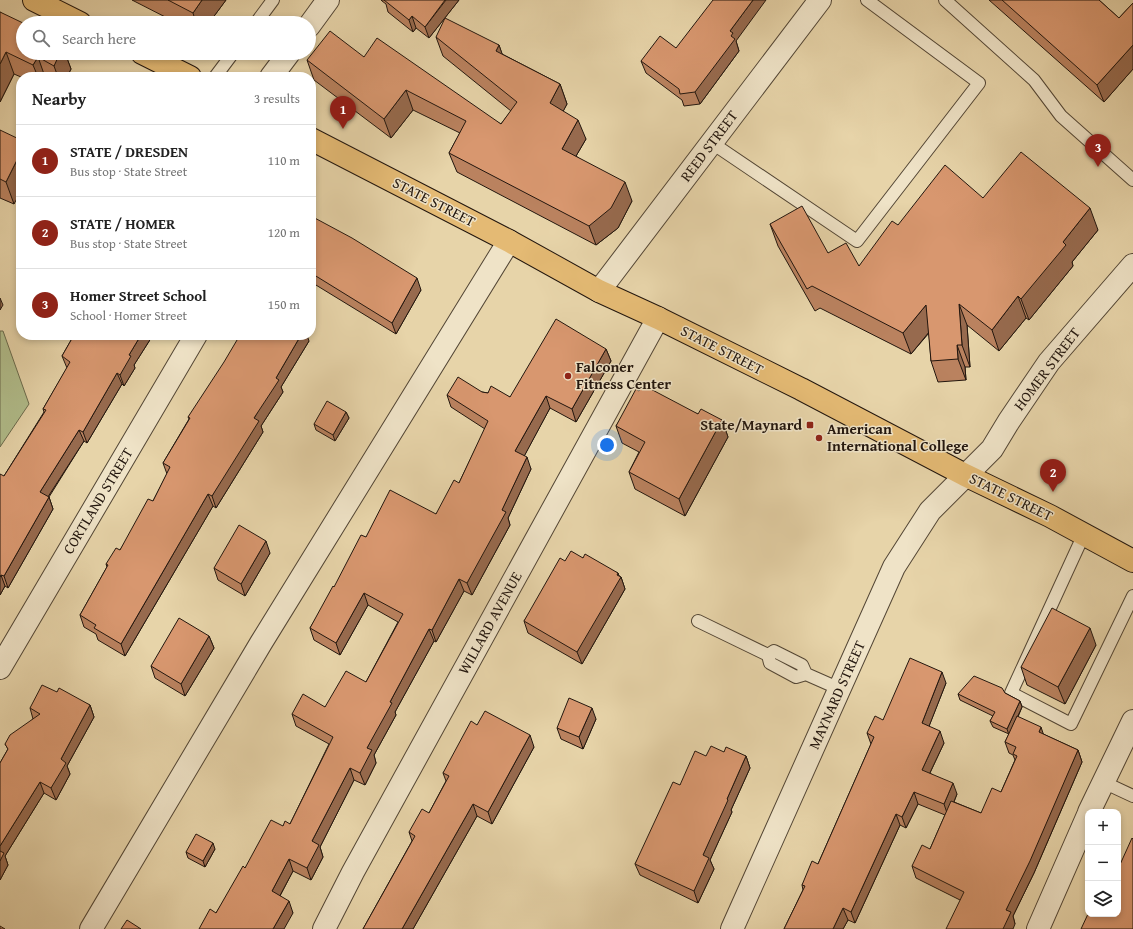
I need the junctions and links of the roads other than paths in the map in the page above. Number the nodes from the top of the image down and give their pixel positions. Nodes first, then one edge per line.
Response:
1 (34, 0) edge
2 (272, 0) edge
3 (328, 0) edge
4 (820, 0) edge
5 (867, 0) edge
6 (945, 0) edge
7 (66, 16) edge
8 (261, 16) edge
9 (316, 16) edge
10 (156, 60) edge
11 (228, 60) edge
12 (284, 60) edge
13 (180, 72) edge
14 (219, 72) edge
15 (275, 72) edge
16 (316, 142) edge
17 (712, 143) junction
18 (1133, 180) edge
19 (509, 241) junction
20 (1133, 265) edge
21 (599, 291) junction
22 (658, 318) junction
23 (193, 340) edge
24 (965, 476) junction
25 (1084, 534) junction
26 (1133, 561) edge
27 (1133, 596) edge
28 (698, 621) dead end
29 (0, 668) edge
30 (840, 690) junction
31 (1133, 721) edge
32 (1103, 782) junction
33 (1133, 796) edge
34 (1091, 809) edge
35 (1085, 822) edge
36 (91, 929) edge
37 (324, 929) edge
38 (732, 929) edge
39 (1038, 929) edge

1 - 7 main road
2 - 8 lane
3 - 9 street
4 - 17 street, REED STREET
5 - 17 lane
6 - 18 lane
10 - 13 main road
11 - 14 lane
12 - 15 street
16 - 19 main road, STATE STREET
17 - 21 street, REED STREET
19 - 21 main road, STATE STREET
19 - 36 street
20 - 24 street, HOMER STREET
21 - 22 main road, STATE STREET
22 - 24 main road, STATE STREET
22 - 37 street, WILLARD AVENUE
23 - 29 street, CORTLAND STREET
24 - 25 main road, STATE STREET
24 - 30 street, MAYNARD STREET
25 - 26 main road, STATE STREET
25 - 27 lane
28 - 30 lane
30 - 38 street, MAYNARD STREET
31 - 32 street
32 - 33 lane
32 - 34 street
35 - 39 street

